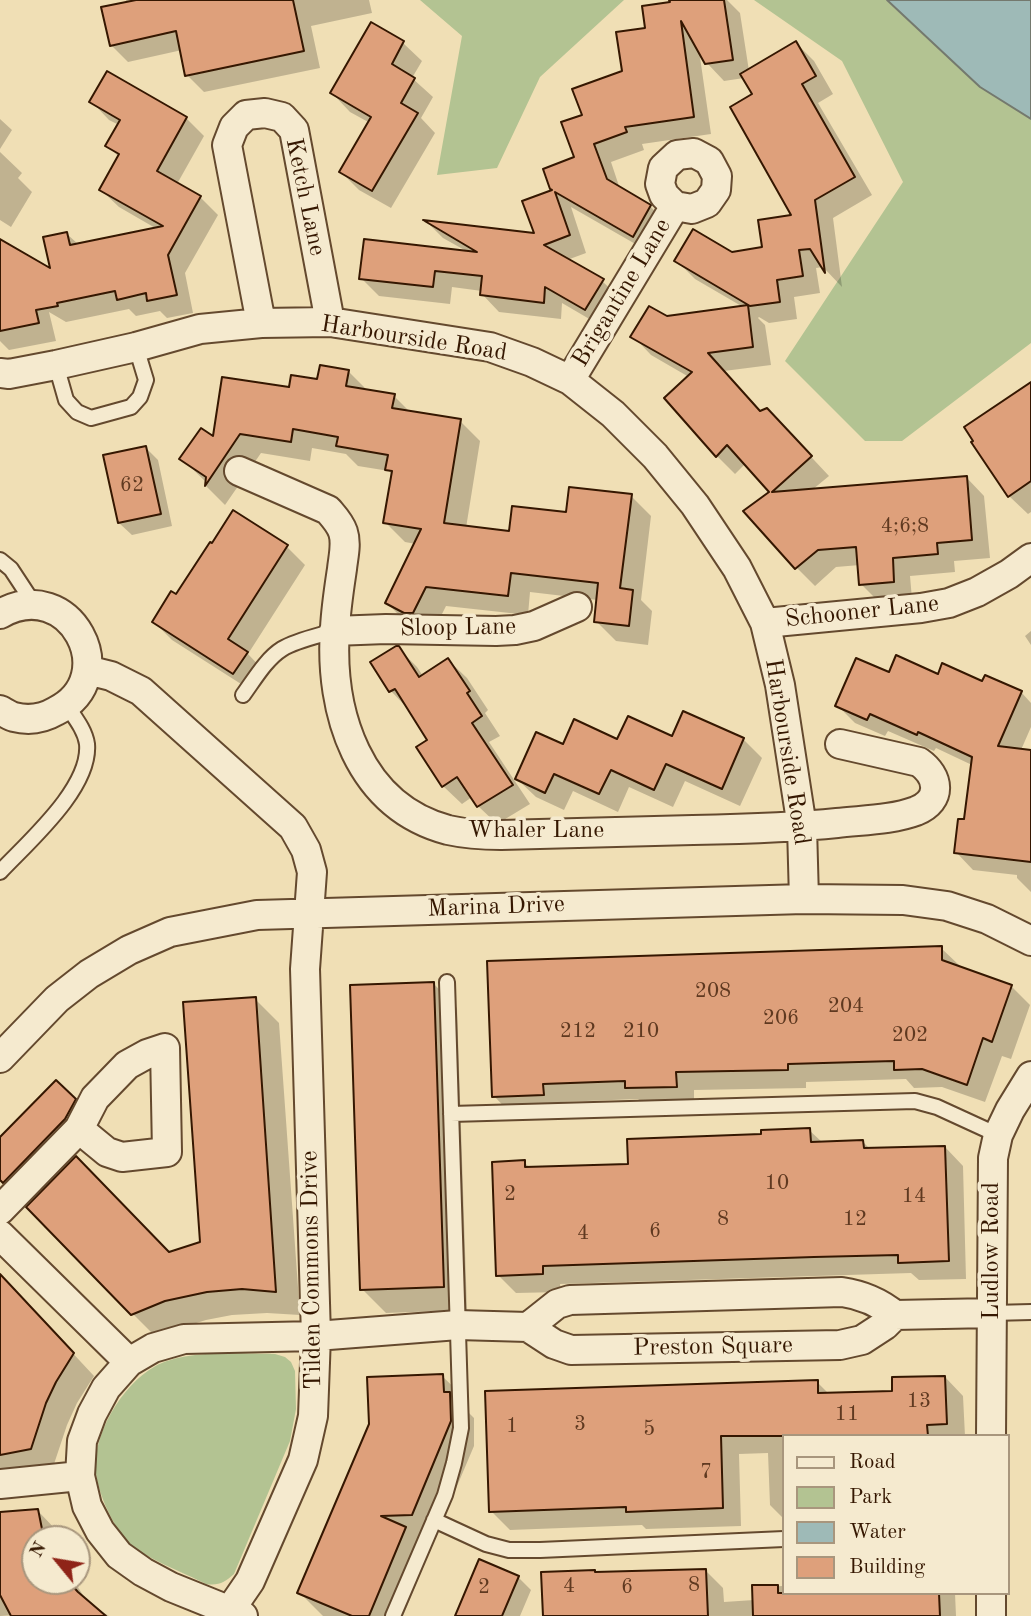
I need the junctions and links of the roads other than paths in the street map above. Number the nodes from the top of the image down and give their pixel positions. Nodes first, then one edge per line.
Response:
1 (674, 206) dead end
2 (330, 322) junction
3 (261, 323) junction
4 (136, 347) junction
5 (57, 365) junction
6 (0, 373) edge
7 (569, 380) junction
8 (239, 471) dead end
9 (1031, 558) edge
10 (0, 560) edge
11 (34, 604) junction
12 (577, 607) dead end
13 (0, 614) edge
14 (765, 623) junction
15 (334, 631) junction
16 (87, 670) junction
17 (243, 695) dead end
18 (67, 706) junction
19 (0, 710) edge
20 (840, 744) dead end
21 (802, 827) junction
22 (0, 872) edge
23 (804, 899) junction
24 (310, 912) junction
25 (1031, 940) edge
26 (447, 982) dead end
27 (0, 1058) edge
28 (1031, 1076) edge
29 (451, 1114) junction
30 (79, 1129) dead end
31 (998, 1136) junction
32 (0, 1210) edge
33 (0, 1235) edge
34 (1031, 1312) edge
35 (992, 1313) junction
36 (895, 1315) junction
37 (458, 1325) junction
38 (528, 1327) junction
39 (316, 1336) junction
40 (129, 1362) junction
41 (991, 1434) edge
42 (80, 1476) junction
43 (0, 1484) edge
44 (434, 1520) junction
45 (782, 1539) edge
46 (991, 1595) edge
47 (232, 1615) edge
48 (393, 1616) edge
49 (991, 1616) edge

1 - 7 street, Brigantine Lane
2 - 3 street, Harbourside Road
2 - 3 street, Ketch Lane
2 - 7 street, Harbourside Road
3 - 4 street, Harbourside Road
4 - 5 street, Harbourside Road
4 - 5 lane
5 - 6 street, Harbourside Road
7 - 14 street, Harbourside Road
8 - 15 street, Whaler Lane
9 - 14 street, Schooner Lane
10 - 11 lane
11 - 13 street
11 - 16 street
12 - 15 street, Sloop Lane
14 - 21 street, Harbourside Road
15 - 17 lane
15 - 21 street, Whaler Lane
16 - 18 street
16 - 24 street, Tilden Commons Drive
18 - 19 street
18 - 22 lane
20 - 21 street, Whaler Lane
21 - 23 street, Harbourside Road
23 - 24 street, Marina Drive
23 - 25 street, Marina Drive
24 - 27 street, Marina Drive
24 - 39 street, Tilden Commons Drive
26 - 29 lane
28 - 31 street, Ludlow Road
29 - 31 lane
29 - 37 lane
30 - 32 street
31 - 35 street, Ludlow Road
33 - 40 street
34 - 35 lane
35 - 36 street
35 - 41 street, Ludlow Road
36 - 38 street, Preston Square
36 - 38 street, Preston Square
37 - 38 street
37 - 39 street
37 - 44 lane
39 - 40 street
39 - 47 street, Tilden Commons Drive
40 - 42 street
42 - 43 street
42 - 47 street
44 - 45 lane
44 - 48 lane
46 - 49 street

